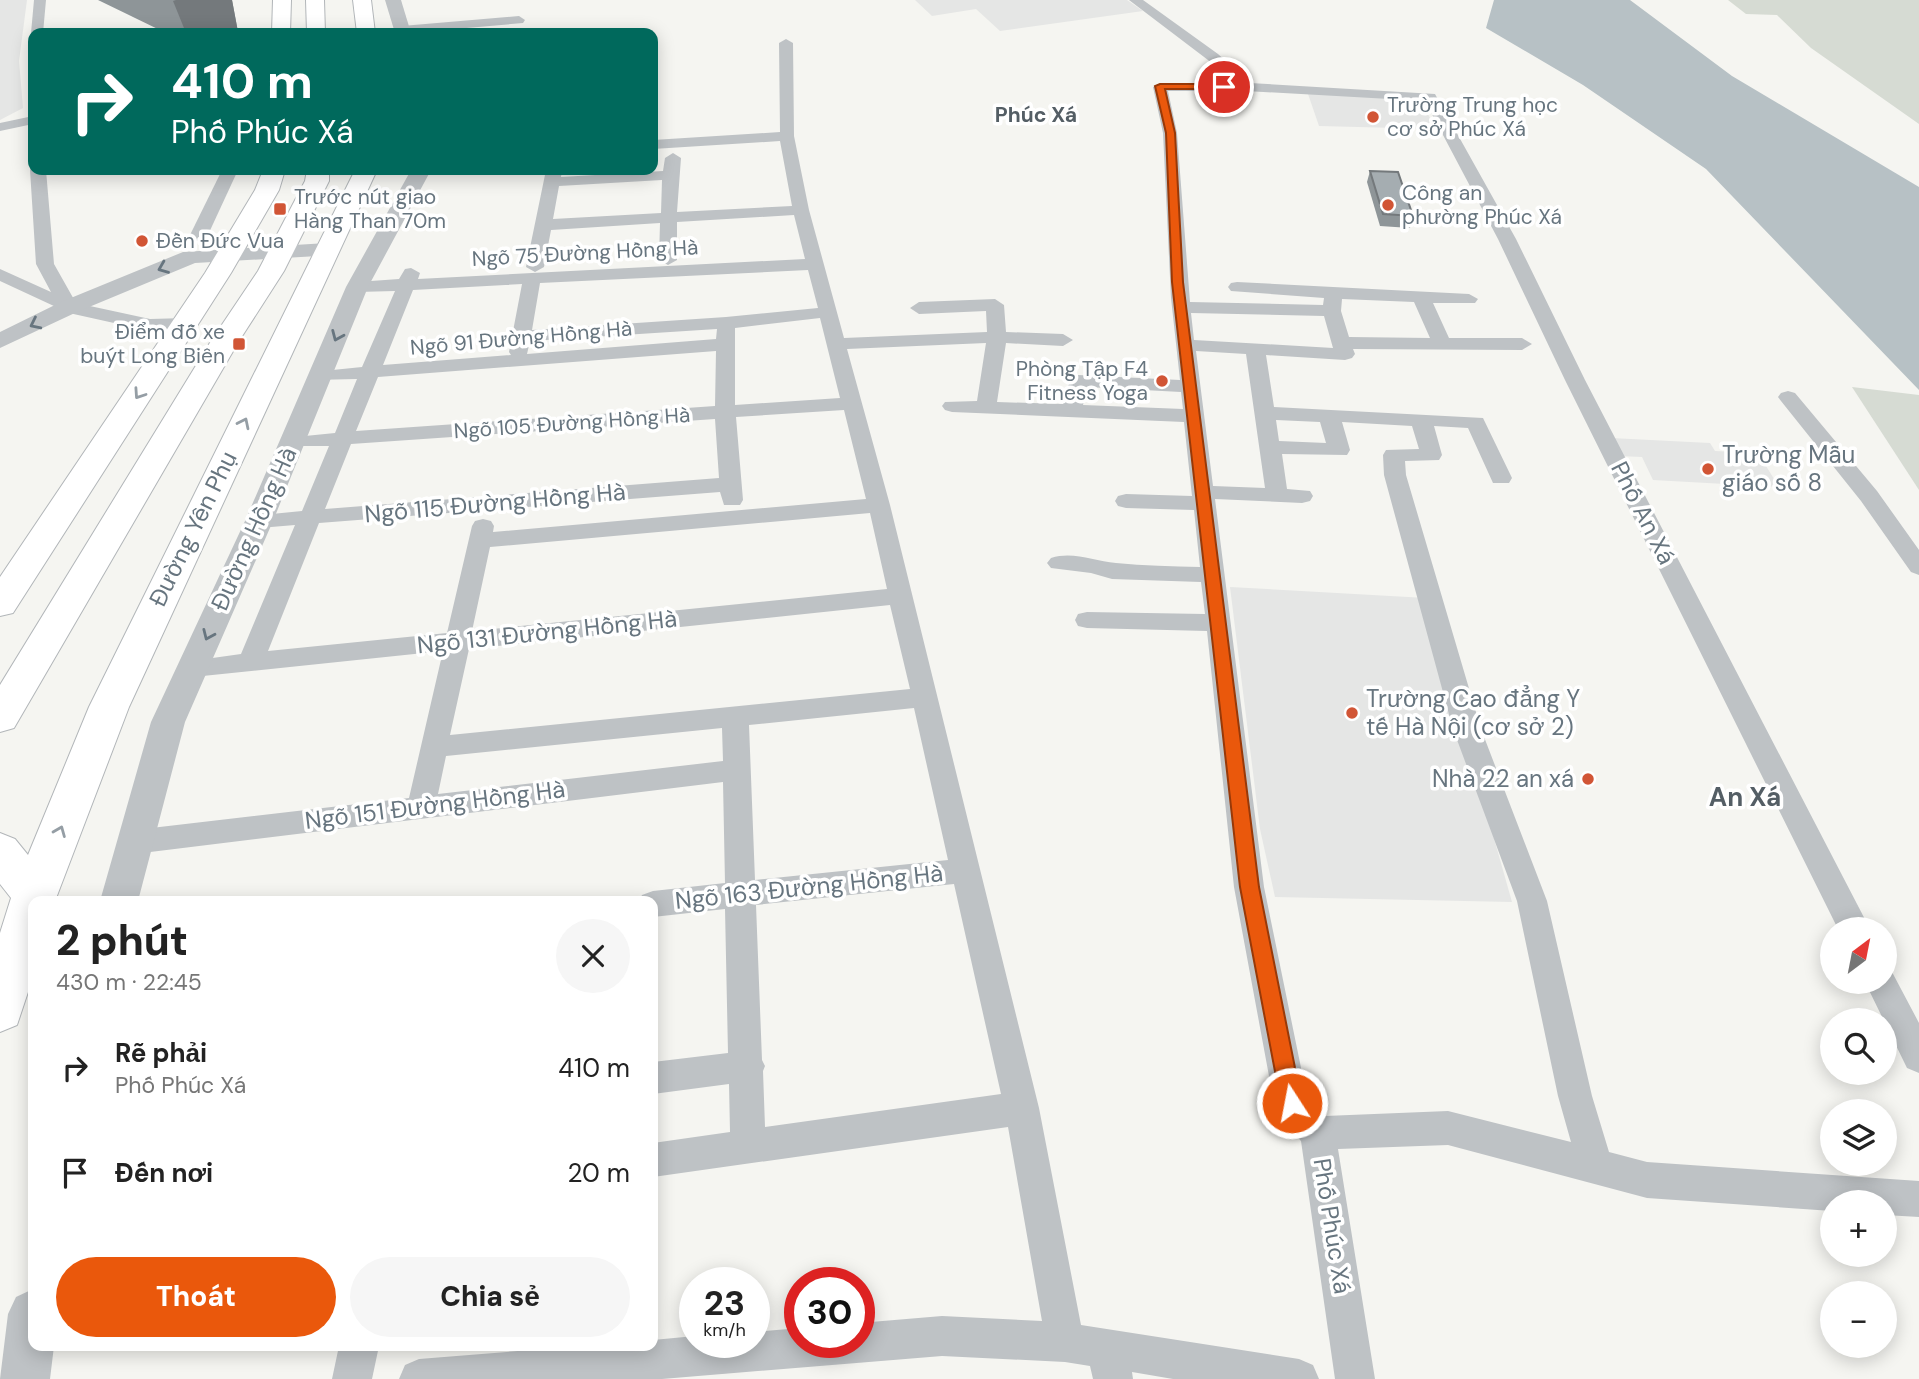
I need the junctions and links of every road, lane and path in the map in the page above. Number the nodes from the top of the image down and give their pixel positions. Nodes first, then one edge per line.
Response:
1 (40, 0) edge
2 (282, 0) edge
3 (315, 0) edge
4 (365, 0) edge
5 (393, 0) edge
6 (1135, 0) edge
7 (519, 20) dead end
8 (37, 28) edge
9 (281, 28) edge
10 (316, 28) edge
11 (366, 28) edge
12 (401, 28) edge
13 (441, 28) edge
14 (786, 43) dead end
15 (1245, 87) junction
16 (28, 121) edge
17 (0, 127) edge
18 (787, 136) junction
19 (675, 144) junction
20 (658, 145) edge
21 (38, 175) edge
22 (228, 175) edge
23 (272, 175) edge
24 (318, 175) edge
25 (364, 175) edge
26 (418, 175) edge
27 (670, 175) junction
28 (553, 176) edge
29 (801, 210) junction
30 (670, 217) junction
31 (544, 225) junction
32 (198, 237) dead end
33 (327, 250) junction
34 (282, 252) junction
35 (229, 255) junction
36 (813, 258) junction
37 (668, 260) junction
38 (45, 264) junction
39 (533, 273) junction
40 (2, 276) edge
41 (409, 278) junction
42 (361, 281) junction
43 (1237, 286) dead end
44 (1421, 297) junction
45 (1469, 299) dead end
46 (1333, 302) junction
47 (69, 307) junction
48 (919, 307) dead end
49 (1181, 307) junction
50 (828, 312) junction
51 (186, 324) junction
52 (726, 333) junction
53 (523, 336) junction
54 (997, 337) junction
55 (1063, 340) dead end
56 (0, 341) edge
57 (1248, 342) junction
58 (1442, 343) junction
59 (836, 344) junction
60 (1342, 344) junction
61 (1522, 344) dead end
62 (1185, 345) junction
63 (517, 361) junction
64 (1490, 362) dead end
65 (368, 373) junction
66 (320, 376) junction
67 (1192, 387) junction
68 (1788, 397) dead end
69 (852, 403) junction
70 (952, 406) dead end
71 (986, 407) junction
72 (1072, 411) junction
73 (725, 412) junction
74 (1265, 413) junction
75 (1329, 415) junction
76 (1195, 416) junction
77 (1421, 419) junction
78 (343, 438) junction
79 (292, 442) junction
80 (1270, 447) junction
81 (1501, 478) dead end
82 (731, 484) junction
83 (1277, 495) junction
84 (1301, 496) dead end
85 (1203, 498) junction
86 (1126, 501) dead end
87 (488, 503) junction
88 (879, 505) junction
89 (311, 517) junction
90 (733, 518) junction
91 (259, 522) junction
92 (480, 541) junction
93 (1059, 563) dead end
94 (1919, 567) edge
95 (1212, 575) junction
96 (901, 596) junction
97 (0, 604) edge
98 (1087, 620) dead end
99 (1217, 623) junction
100 (458, 641) junction
101 (250, 663) junction
102 (193, 668) junction
103 (925, 697) junction
104 (735, 716) junction
105 (0, 718) edge
106 (435, 747) junction
107 (737, 770) junction
108 (421, 807) junction
109 (134, 842) junction
110 (0, 851) edge
111 (966, 870) junction
112 (741, 894) junction
113 (34, 895) joint
114 (120, 896) edge
115 (658, 903) edge
116 (28, 907) edge
117 (1848, 917) edge
118 (8, 945) edge
119 (1887, 994) edge
120 (0, 1010) edge
121 (1919, 1057) edge
122 (748, 1066) junction
123 (658, 1077) edge
124 (1022, 1108) junction
125 (1318, 1133) junction
126 (748, 1146) junction
127 (658, 1159) edge
128 (1596, 1168) junction
129 (1919, 1199) edge
130 (1065, 1342) junction
131 (28, 1350) edge
132 (358, 1351) edge
133 (1110, 1364) edge
134 (24, 1379) edge
135 (352, 1379) edge
136 (419, 1379) edge
137 (1299, 1379) edge
138 (1355, 1379) edge

1 - 8 street
2 - 9 main road
3 - 10 main road
4 - 11 main road
5 - 12 street
6 - 15 street
7 - 13 street
14 - 18 street
15 - 49 street, Phố Phúc Xá
15 - 117 street, Phố An Xá
16 - 17 street
18 - 19 street
18 - 29 street
19 - 20 street
19 - 27 street
21 - 38 street
22 - 32 street
23 - 35 main road
24 - 34 main road
25 - 33 main road, Đường Yên Phụ
26 - 42 street, Đường Hồng Hà
27 - 28 street
27 - 30 street
28 - 31 street
29 - 30 street
29 - 36 street
30 - 31 street
30 - 37 street
31 - 39 street
33 - 34 street
113 -> 33 main road, Đường Yên Phụ
34 - 35 street
34 - 105 main road
35 -> 47 street
35 - 51 main road
36 - 37 street, Ngõ 75 Đường Hồng Hà
36 - 39 street, Ngõ 75 Đường Hồng Hà
36 - 50 street
37 - 39 street, Ngõ 75 Đường Hồng Hà
38 - 40 street
38 - 47 street
39 - 41 street, Ngõ 75 Đường Hồng Hà
39 - 53 street
40 - 47 street
41 - 42 street, Ngõ 75 Đường Hồng Hà
41 - 65 street, Đường Hồng Hà
42 -> 66 street, Đường Hồng Hà
43 - 46 street
44 - 45 street
44 - 46 street
44 - 58 street
46 - 49 street
46 - 60 street
47 - 51 street
47 -> 56 street
48 - 54 street
49 - 62 street, Phố Phúc Xá
50 - 52 street
50 - 59 street
51 -> 97 main road
52 - 53 street, Ngõ 91 Đường Hồng Hà
52 - 63 street, Ngõ 91 Đường Hồng Hà
52 - 73 street
53 - 63 street
54 - 55 street
54 - 59 street
54 - 71 street
57 - 60 street
57 - 62 street
57 - 74 street
58 - 60 street
58 - 61 street
59 - 69 street
60 - 64 street
62 - 67 street, Phố Phúc Xá
63 - 65 street, Ngõ 91 Đường Hồng Hà
65 - 66 street, Ngõ 91 Đường Hồng Hà
65 - 78 street, Đường Hồng Hà
66 - 79 street, Đường Hồng Hà
67 - 72 street
67 - 76 street, Phố Phúc Xá
68 - 94 street
69 - 73 street, Ngõ 105 Đường Hồng Hà
69 - 88 street
70 - 71 street
71 - 72 street
72 - 76 street
73 - 78 street, Ngõ 105 Đường Hồng Hà
73 - 82 street
74 - 75 street
74 - 80 street
75 - 77 street
75 - 80 street
76 - 85 street, Phố Phúc Xá
77 - 81 street
77 - 128 street
78 - 79 street, Ngõ 105 Đường Hồng Hà
78 - 89 street, Đường Hồng Hà
79 - 91 street, Đường Hồng Hà
80 - 83 street
82 - 87 street, Ngõ 115 Đường Hồng Hà
82 - 90 street
83 - 84 street
83 - 85 street
85 - 86 street
85 - 95 street, Phố Phúc Xá
87 - 89 street, Ngõ 115 Đường Hồng Hà
87 - 92 street
88 - 90 street, Ngõ 115 Đường Hồng Hà
88 - 96 street
89 - 91 street, Ngõ 115 Đường Hồng Hà
89 - 101 street, Đường Hồng Hà
90 - 92 street, Ngõ 115 Đường Hồng Hà
91 -> 102 street, Đường Hồng Hà
92 - 100 street
93 - 95 street
95 - 99 street, Phố Phúc Xá
96 - 100 street, Ngõ 131 Đường Hồng Hà
96 - 103 street
98 - 99 street
99 - 125 street, Phố Phúc Xá
100 - 101 street, Ngõ 131 Đường Hồng Hà
100 - 106 street
101 - 102 street, Ngõ 131 Đường Hồng Hà
102 - 109 street, Đường Hồng Hà
103 - 104 street
103 - 111 street
104 - 106 street
104 - 107 street
106 - 108 street
107 - 108 street, Ngõ 151 Đường Hồng Hà
107 - 112 street
108 - 109 street, Ngõ 151 Đường Hồng Hà
109 - 114 street, Đường Hồng Hà
110 - 113 main road
111 - 112 street, Ngõ 163 Đường Hồng Hà
111 - 124 street
112 - 115 street, Ngõ 163 Đường Hồng Hà
112 - 122 street
116 - 118 main road, Đường Yên Phụ
118 - 120 main road, Đường Yên Phụ
119 - 121 street
122 - 123 street
122 - 126 street
124 - 126 street
124 - 130 street
125 - 128 street
125 - 138 street, Phố Phúc Xá
126 - 127 street
128 - 129 street
130 - 133 street
130 - 136 street
131 - 134 street
132 - 135 street
133 - 137 street

